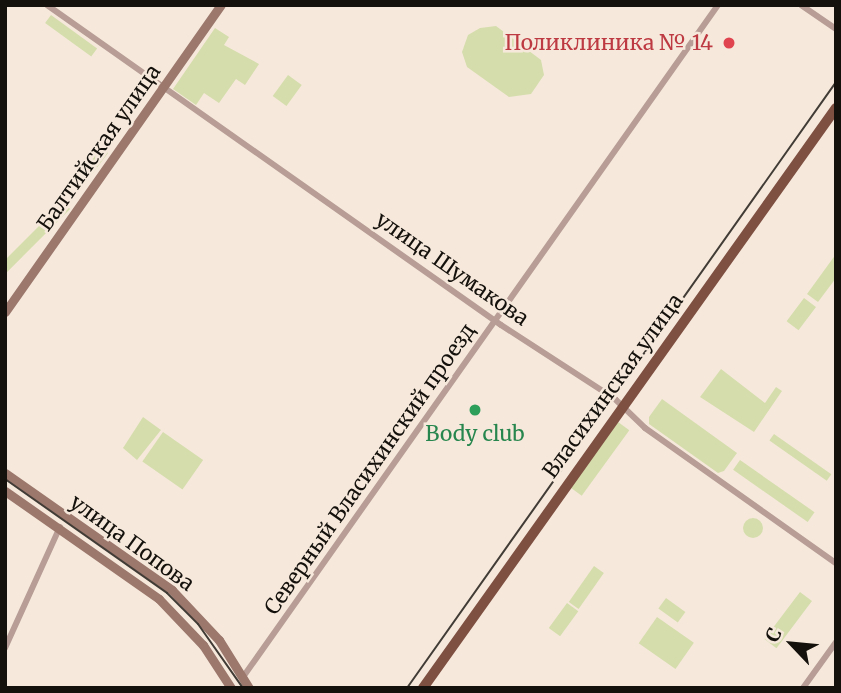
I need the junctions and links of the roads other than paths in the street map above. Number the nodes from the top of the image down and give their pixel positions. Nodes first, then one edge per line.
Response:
1 (47, 5) edge
2 (221, 5) edge
3 (718, 5) edge
4 (801, 5) edge
5 (836, 29) edge
6 (163, 87) junction
7 (836, 108) edge
8 (5, 312) edge
9 (495, 321) junction
10 (622, 407) junction
11 (5, 473) edge
12 (5, 491) edge
13 (60, 527) junction
14 (836, 562) edge
15 (836, 642) edge
16 (5, 648) edge
17 (243, 677) junction
18 (232, 688) edge
19 (248, 688) edge
20 (423, 688) edge
21 (803, 688) edge

1 - 6 street, улица Шумакова
2 - 6 main road, Балтийская улица
3 - 9 street, Северный Власихинский проезд
4 - 5 street
6 - 8 main road, Балтийская улица
6 - 9 street, улица Шумакова
7 - 10 highway, Власихинская улица
9 - 10 street, улица Шумакова
9 - 17 street, Северный Власихинский проезд
10 - 14 street, улица Шумакова
10 - 20 highway, Власихинская улица
11 - 17 main road, улица Попова
12 - 13 main road, улица Попова
13 - 16 street
13 - 18 main road, улица Попова
15 - 21 street
17 - 19 main road, улица Попова

